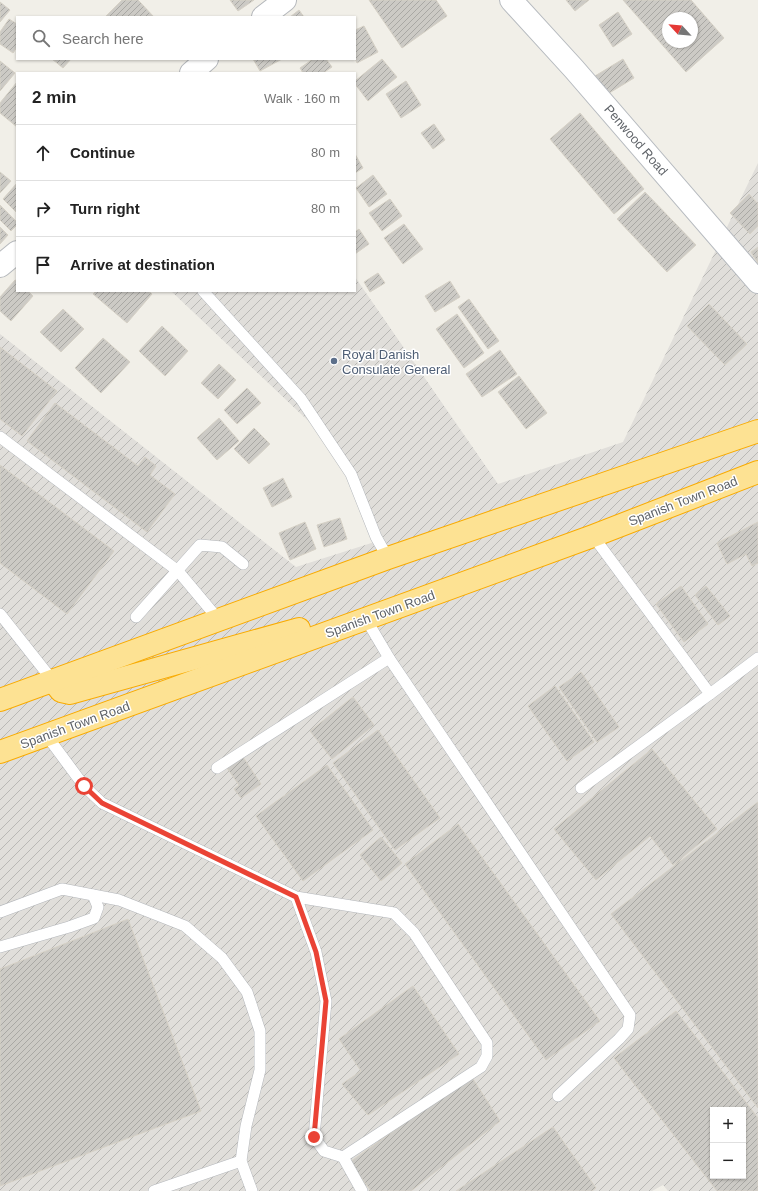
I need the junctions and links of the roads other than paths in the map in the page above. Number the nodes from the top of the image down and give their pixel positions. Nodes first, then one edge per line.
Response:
1 (285, 0) edge
2 (511, 0) edge
3 (264, 16) edge
4 (206, 60) edge
5 (192, 72) edge
6 (16, 253) edge
7 (0, 266) edge
8 (758, 282) edge
9 (204, 292) edge
10 (758, 431) edge
11 (0, 437) edge
12 (755, 474) edge
13 (593, 536) junction
14 (388, 558) junction
15 (243, 564) dead end
16 (178, 571) junction
17 (0, 614) edge
18 (136, 617) dead end
19 (219, 620) junction
20 (366, 620) junction
21 (389, 658) junction
22 (758, 658) edge
23 (53, 681) junction
24 (710, 694) junction
25 (0, 700) edge
26 (47, 736) junction
27 (0, 752) edge
28 (217, 768) dead end
29 (581, 788) dead end
30 (93, 895) junction
31 (296, 897) junction
32 (0, 912) edge
33 (0, 947) edge
34 (558, 1096) dead end
35 (343, 1157) junction
36 (241, 1161) junction
37 (154, 1191) edge
38 (252, 1191) edge
39 (362, 1191) edge

1 - 3 street
2 - 8 street, Penwood Road
4 - 5 street
6 - 7 street
9 - 14 lane
10 - 14 highway
11 - 16 lane
12 - 13 highway, Spanish Town Road
13 - 20 highway, Spanish Town Road
13 - 24 lane
14 - 19 highway
15 - 16 lane
16 - 18 lane
16 - 19 lane
17 - 23 lane
19 - 23 highway
20 - 21 lane
20 - 23 highway
20 - 26 highway, Spanish Town Road
21 - 28 lane
21 - 34 lane
22 - 24 lane
23 - 25 highway
24 - 29 lane
26 - 27 highway, Spanish Town Road
26 - 31 lane
30 - 32 lane
30 - 33 lane
30 - 36 lane
31 - 35 lane
31 - 35 lane
35 - 39 lane
36 - 37 lane
36 - 38 lane

